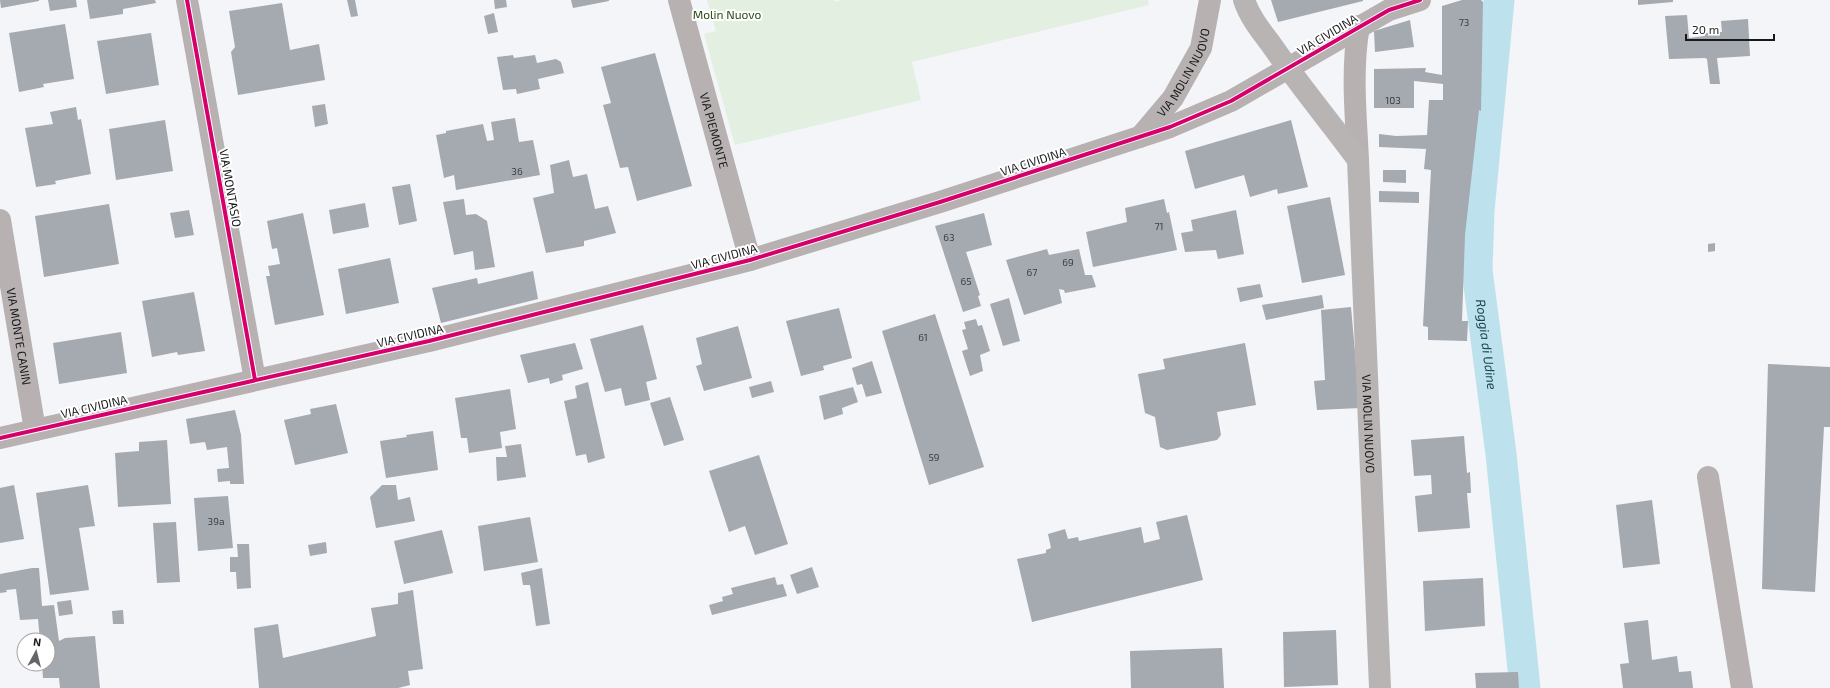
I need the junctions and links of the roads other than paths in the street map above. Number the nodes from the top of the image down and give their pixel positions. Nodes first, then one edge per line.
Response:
1 (187, 0) edge
2 (679, 0) edge
3 (1210, 0) edge
4 (1244, 0) edge
5 (1420, 0) edge
6 (1389, 5) edge
7 (1358, 26) junction
8 (1288, 69) junction
9 (1140, 137) junction
10 (1358, 160) junction
11 (0, 220) edge
12 (750, 260) junction
13 (255, 380) junction
14 (35, 430) junction
15 (0, 438) edge
16 (1708, 477) dead end
17 (1380, 688) edge
18 (1742, 688) edge

1 - 13 street, VIA MONTASIO
2 - 12 street, VIA PIEMONTE
3 - 9 street, VIA MOLIN NUOVO
4 - 8 main road
5 - 6 street, VIA CIVIDINA
6 - 7 street, VIA CIVIDINA
7 - 8 street, VIA CIVIDINA
7 - 10 street, VIA MOLIN NUOVO
8 - 9 street, VIA CIVIDINA
8 - 10 main road
9 - 12 street, VIA CIVIDINA
10 - 17 main road, VIA MOLIN NUOVO
11 - 14 street, VIA MONTE CANIN
12 - 13 street, VIA CIVIDINA
13 - 14 street, VIA CIVIDINA
14 - 15 street, VIA CIVIDINA
16 - 18 street

